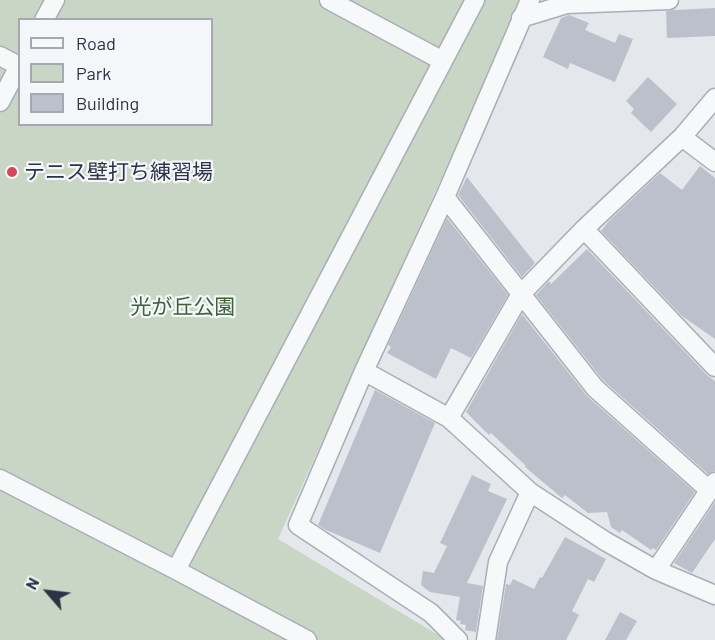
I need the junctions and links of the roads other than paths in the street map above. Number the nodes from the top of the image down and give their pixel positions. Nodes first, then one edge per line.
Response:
1 (55, 0) edge
2 (329, 0) edge
3 (475, 0) edge
4 (530, 0) edge
5 (669, 0) edge
6 (46, 18) edge
7 (521, 18) junction
8 (0, 56) edge
9 (443, 61) junction
10 (18, 65) edge
11 (18, 67) edge
12 (715, 98) edge
13 (0, 102) edge
14 (682, 137) junction
15 (715, 162) edge
16 (445, 197) junction
17 (584, 229) junction
18 (521, 294) junction
19 (715, 367) edge
20 (364, 370) junction
21 (449, 418) junction
22 (0, 479) edge
23 (712, 486) edge
24 (530, 492) junction
25 (176, 570) junction
26 (656, 570) junction
27 (715, 595) edge
28 (307, 640) edge
29 (458, 640) edge
30 (486, 640) edge

1 - 6 street
2 - 9 street
3 - 9 street
4 - 7 street
5 - 7 street
7 - 16 street
8 - 10 street
9 - 25 street
11 - 13 street
12 - 14 street
14 - 15 street
14 - 17 street
16 - 18 street
16 - 20 street
17 - 18 street
17 - 19 street
18 - 21 street
18 - 23 street
20 - 21 street
20 - 29 street
21 - 24 street
22 - 25 street
23 - 26 street
24 - 26 street
24 - 30 street
25 - 28 street
26 - 27 street

